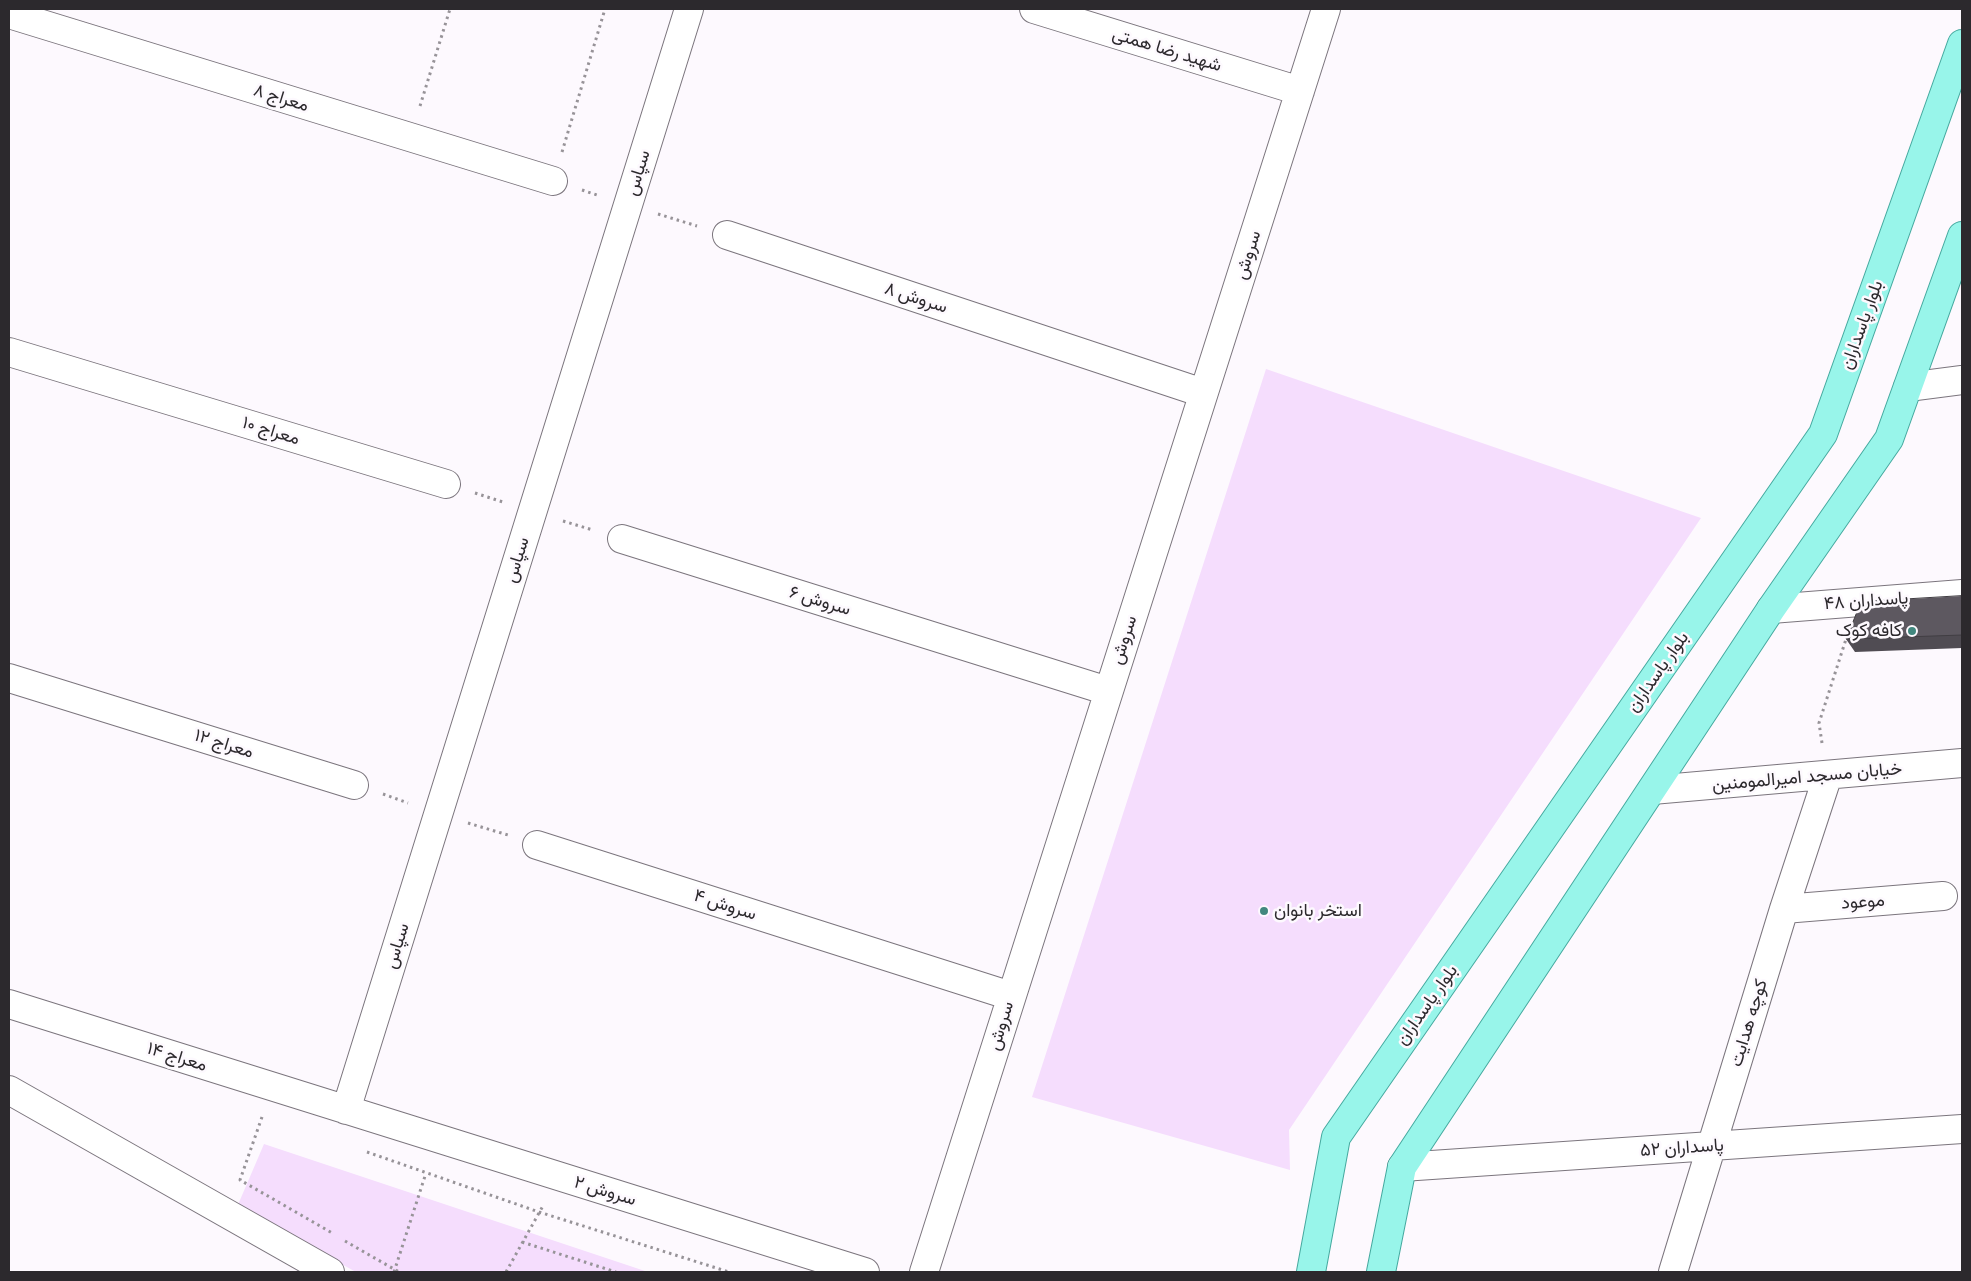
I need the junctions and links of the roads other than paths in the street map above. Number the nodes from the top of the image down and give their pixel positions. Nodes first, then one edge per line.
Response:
1 (689, 9) edge
2 (1034, 9) edge
3 (1326, 9) edge
4 (9, 14) edge
5 (1962, 44) edge
6 (1300, 91) junction
7 (553, 181) road end
8 (727, 236) road end
9 (1962, 236) edge
10 (9, 352) edge
11 (1962, 380) edge
12 (1908, 387) junction
13 (1203, 393) junction
14 (446, 484) road end
15 (622, 539) road end
16 (1962, 594) edge
17 (1771, 609) junction
18 (9, 678) edge
19 (1108, 691) junction
20 (1962, 763) edge
21 (1828, 775) junction
22 (354, 785) road end
23 (1652, 790) junction
24 (537, 845) road end
25 (1943, 896) dead end
26 (1784, 909) junction
27 (1011, 996) junction
28 (9, 1004) edge
29 (9, 1090) edge
30 (346, 1110) junction
31 (1962, 1128) edge
32 (1713, 1146) junction
33 (1402, 1167) junction
34 (330, 1272) edge
35 (865, 1272) edge
36 (924, 1272) edge
37 (1311, 1272) edge
38 (1381, 1272) edge
39 (1673, 1272) edge

1 - 30 street, سپاس
2 - 6 street, شهید رضا همتی
3 - 6 street, سروش
4 - 7 street, معراج ۸
5 - 37 main road, بلوار پاسداران
6 - 13 street, سروش
8 - 13 street, سروش ۸
9 - 12 main road
10 - 14 street, معراج ۱۰
11 - 12 street
12 - 17 main road
13 - 19 street, سروش
15 - 19 street, سروش ۶
16 - 17 street, پاسداران ۴۸
17 - 23 main road
18 - 22 street, معراج ۱۲
19 - 27 street, سروش
20 - 21 street, خیابان مسجد امیرالمومنین
21 - 23 street, خیابان مسجد امیرالمومنین
21 - 26 street, کوچه هدایت
23 - 33 main road
24 - 27 street, سروش ۴
25 - 26 street, موعود
26 - 32 street, کوچه هدایت
27 - 36 street, سروش
28 - 30 street, معراج ۱۴
29 - 34 street
30 - 35 street, سروش ۲
31 - 32 street, پاسداران ۵۲
32 - 33 street, پاسداران ۵۲
32 - 39 street, کوچه هدایت
33 - 38 main road

